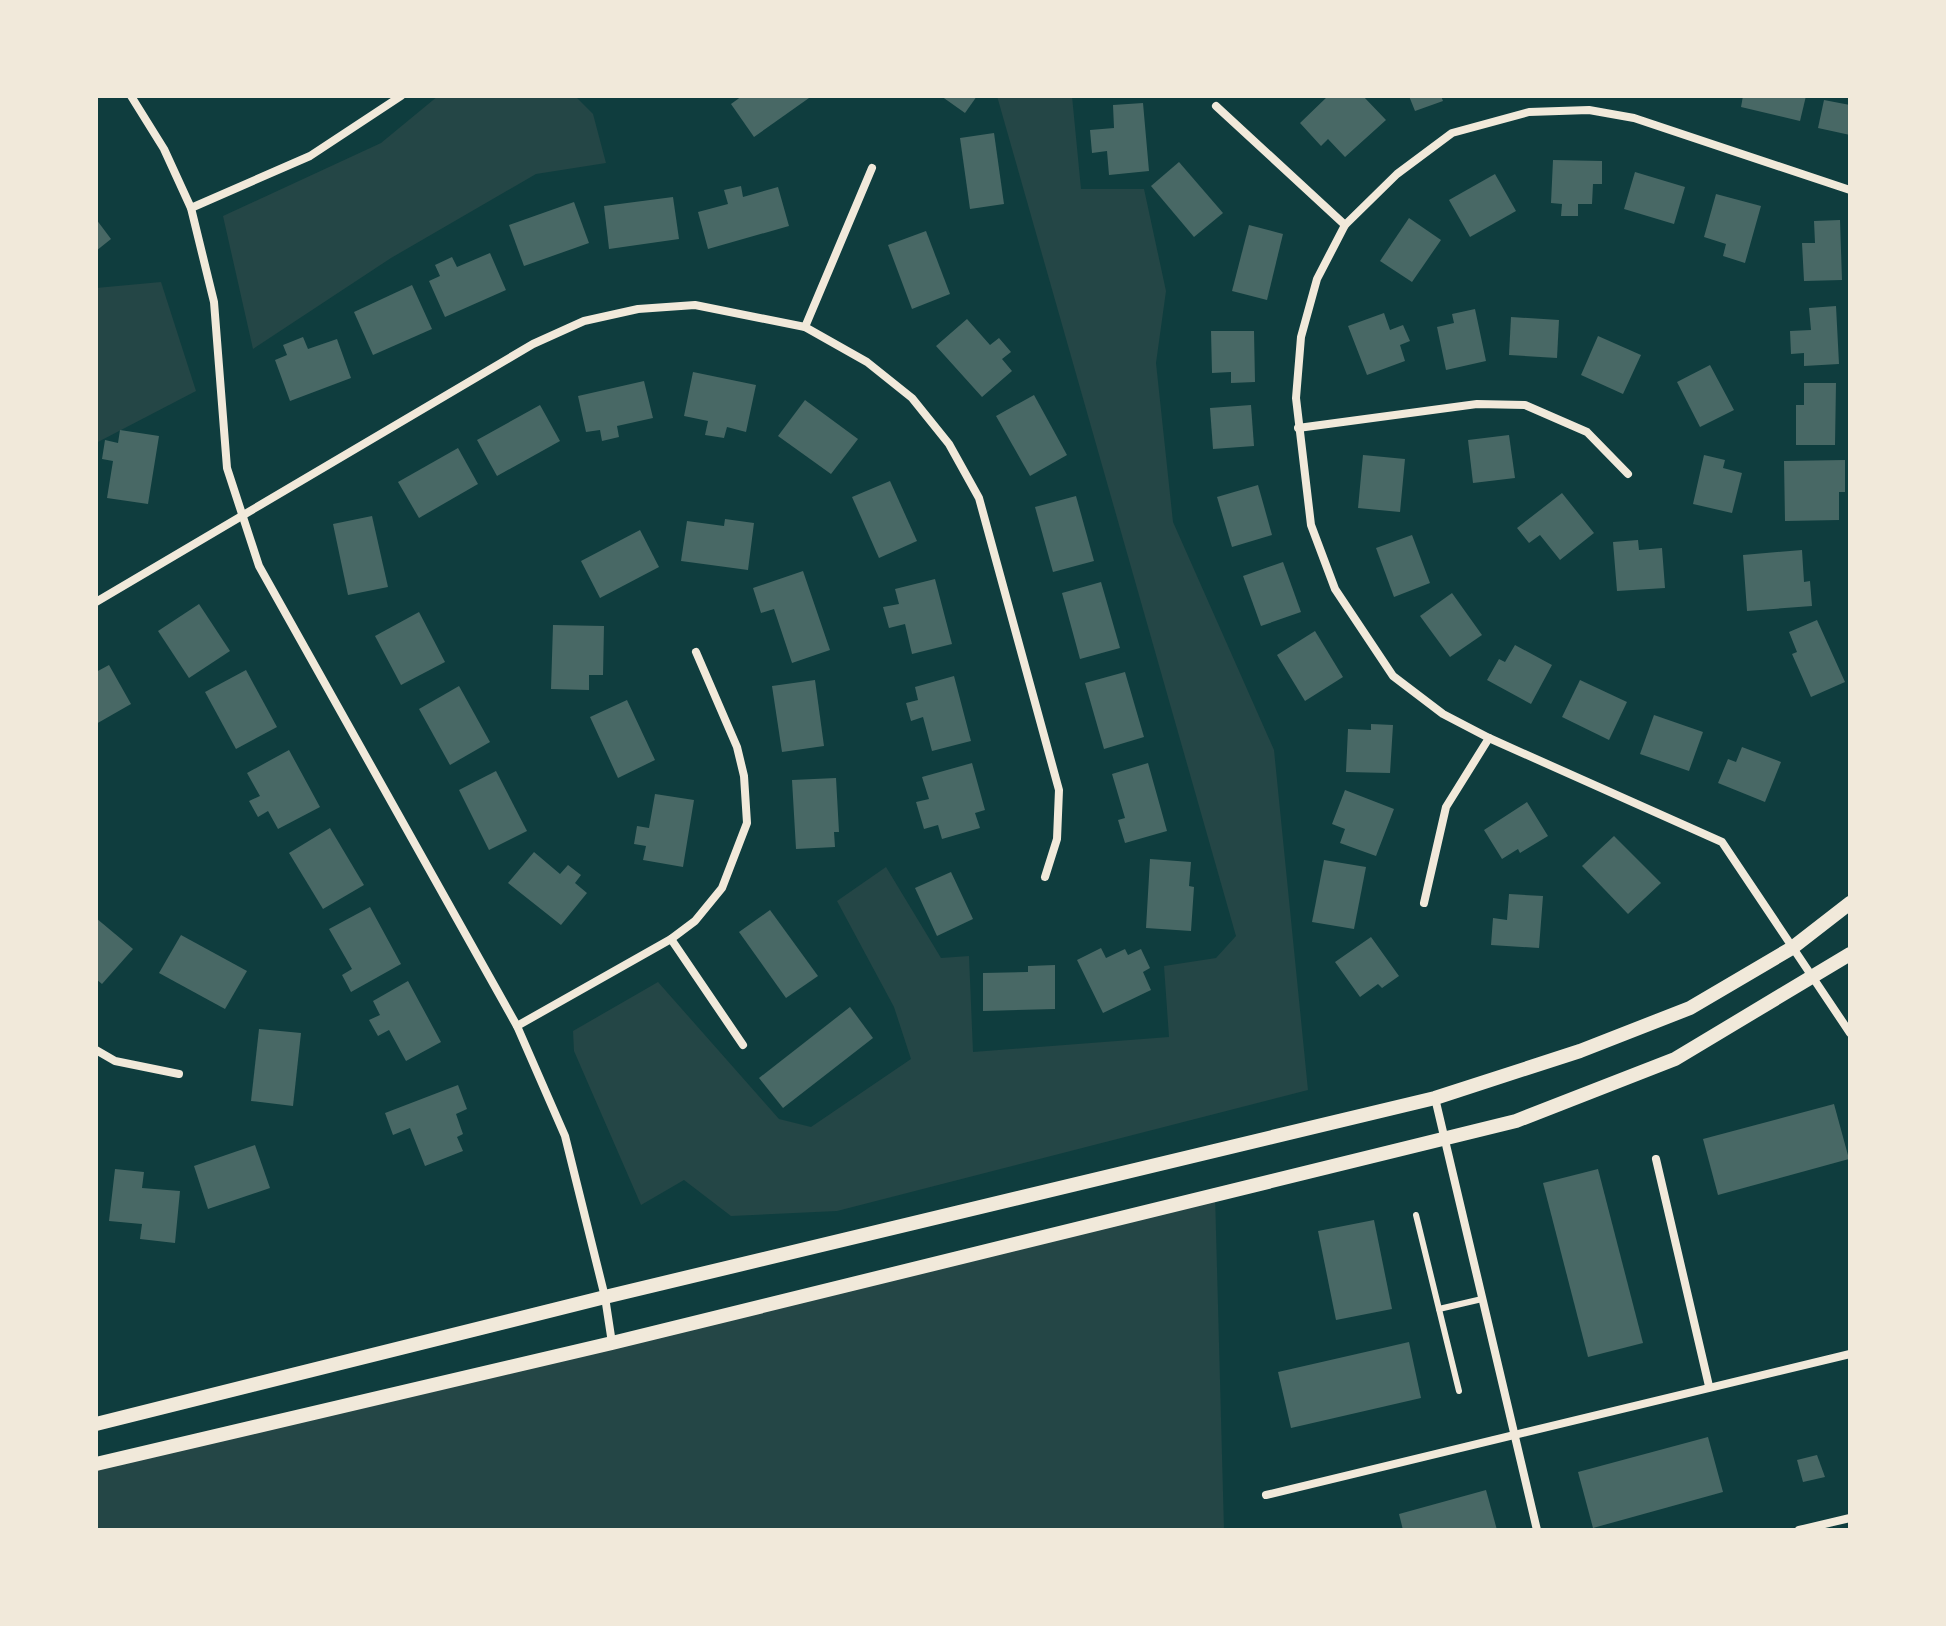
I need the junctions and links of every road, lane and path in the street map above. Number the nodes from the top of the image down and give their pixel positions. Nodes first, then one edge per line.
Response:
1 (131, 96) edge
2 (401, 96) edge
3 (1216, 106) dead end
4 (872, 168) dead end
5 (1850, 190) edge
6 (191, 208) junction
7 (1345, 225) junction
8 (805, 327) junction
9 (1298, 428) junction
10 (1628, 474) dead end
11 (243, 515) junction
12 (96, 602) edge
13 (696, 652) dead end
14 (1489, 738) junction
15 (1045, 877) dead end
16 (1424, 903) dead end
17 (1850, 903) edge
18 (671, 939) junction
19 (1792, 948) junction
20 (1850, 954) edge
21 (1812, 978) junction
22 (517, 1026) junction
23 (1850, 1033) edge
24 (743, 1045) dead end
25 (96, 1050) edge
26 (179, 1074) dead end
27 (1435, 1098) junction
28 (1445, 1138) junction
29 (1656, 1159) dead end
30 (1416, 1215) dead end
31 (605, 1297) junction
32 (1482, 1299) junction
33 (1439, 1309) junction
34 (612, 1343) junction
35 (1850, 1354) edge
36 (1709, 1386) junction
37 (1459, 1391) dead end
38 (96, 1424) edge
39 (1513, 1433) junction
40 (96, 1464) edge
41 (1266, 1495) dead end
42 (1850, 1518) edge
43 (1537, 1530) edge
44 (1799, 1530) edge

1 - 6 street
2 - 6 street
3 - 7 street
4 - 8 street
5 - 7 street
6 - 11 street
7 - 9 street
8 - 11 street
8 - 15 street
9 - 10 street
9 - 14 street
11 - 12 street
11 - 22 street
13 - 18 street
14 - 16 street
14 - 19 street
17 - 19 street
18 - 22 street
18 - 24 street
19 - 21 street
19 - 27 street
20 - 21 street
21 - 23 street
21 - 28 street
22 - 31 street
25 - 26 street
27 - 28 street
27 - 31 street
28 - 32 street
28 - 34 street
29 - 36 street
30 - 33 lane
31 - 34 street
31 - 38 street
32 - 33 lane
32 - 39 street
33 - 37 lane
34 - 40 street
35 - 36 street
36 - 39 street
39 - 41 street
39 - 43 street
42 - 44 street

